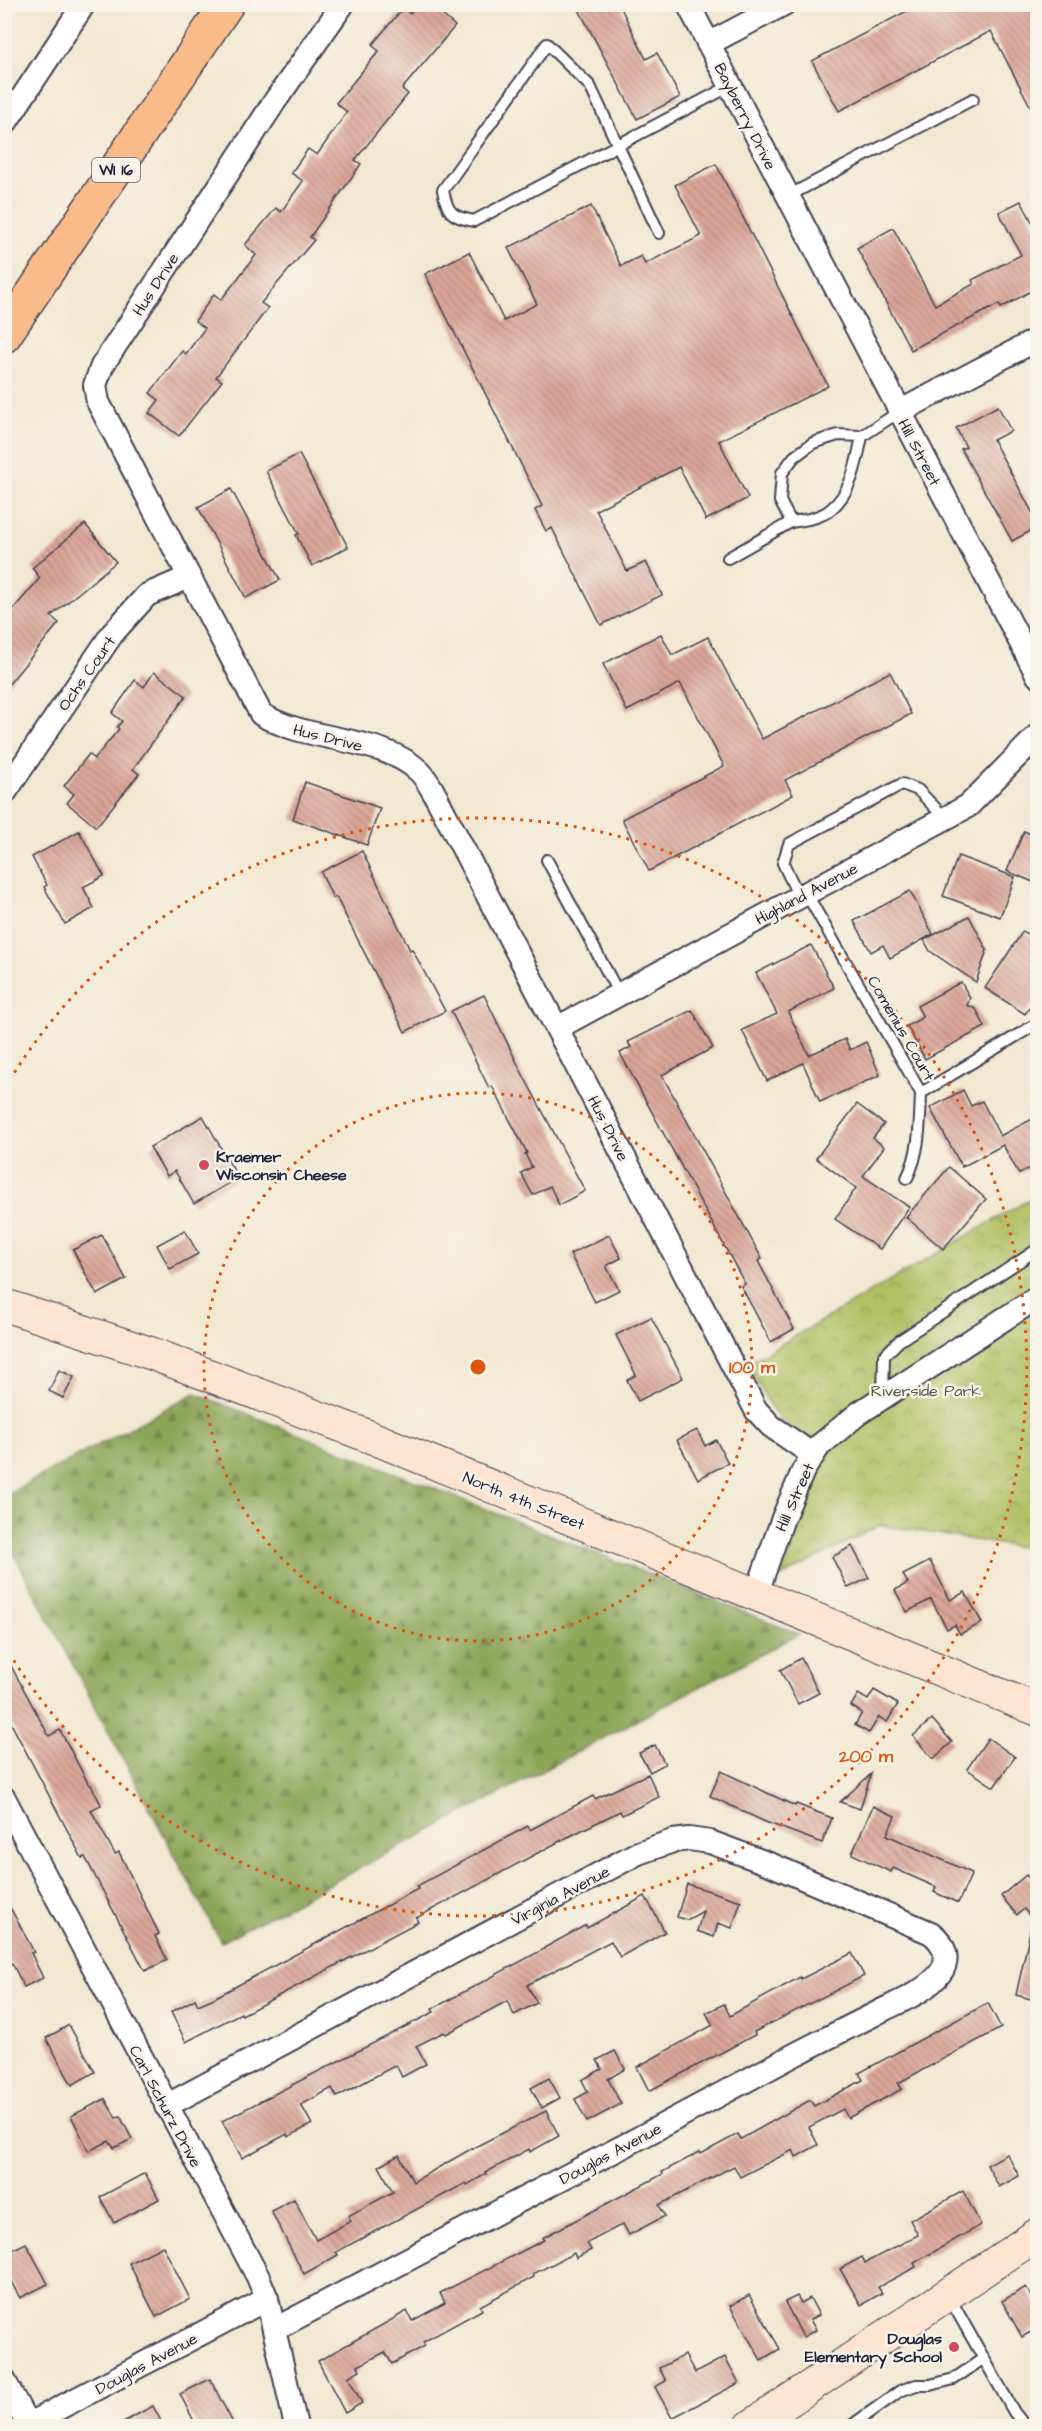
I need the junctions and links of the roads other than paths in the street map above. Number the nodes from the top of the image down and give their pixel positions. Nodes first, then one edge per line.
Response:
1 (84, 4) edge
2 (227, 4) edge
3 (343, 4) edge
4 (688, 4) edge
5 (784, 4) edge
6 (708, 44) junction
7 (730, 86) junction
8 (973, 99) dead end
9 (4, 125) edge
10 (618, 145) junction
11 (787, 196) junction
12 (804, 228) joint
13 (659, 233) dead end
14 (4, 336) edge
15 (1038, 339) edge
16 (899, 412) junction
17 (862, 436) junction
18 (791, 522) junction
19 (728, 558) dead end
20 (189, 577) junction
21 (1038, 676) edge
22 (1038, 735) edge
23 (4, 794) edge
24 (945, 818) junction
25 (547, 860) dead end
26 (803, 895) junction
27 (619, 994) junction
28 (1038, 1023) edge
29 (557, 1028) junction
30 (921, 1093) junction
31 (907, 1178) dead end
32 (1038, 1249) edge
33 (1038, 1297) edge
34 (4, 1305) edge
35 (883, 1397) junction
36 (813, 1455) junction
37 (756, 1595) junction
38 (1038, 1710) edge
39 (4, 1797) edge
40 (942, 1971) joint
41 (166, 2106) junction
42 (1038, 2234) edge
43 (948, 2294) junction
44 (267, 2299) junction
45 (274, 2329) junction
46 (984, 2358) junction
47 (4, 2380) edge
48 (767, 2420) edge
49 (26, 2426) edge
50 (296, 2427) edge
51 (851, 2427) edge
52 (1026, 2427) edge

1 - 9 street
2 - 14 highway, WI 16
3 - 20 street, Hus Drive
4 - 6 street, Bayberry Drive
5 - 6 street
6 - 7 street, Bayberry Drive
7 - 10 lane
7 - 11 street, Bayberry Drive
8 - 11 lane
10 - 10 lane
10 - 13 lane
11 - 12 street, Bayberry Drive
12 - 16 street, Hill Street
15 - 16 street
16 - 17 lane
16 - 21 street, Hill Street
17 - 18 lane
17 - 18 lane
18 - 19 lane
20 - 23 street, Ochs Court
20 - 29 street, Hus Drive
22 - 24 street, Highland Avenue
24 - 26 street, Highland Avenue
24 - 26 lane, Comenius Court
25 - 27 lane
26 - 27 street, Highland Avenue
26 - 30 lane, Comenius Court
27 - 29 street, Highland Avenue
28 - 30 lane, Comenius Court
29 - 36 street, Hus Drive
30 - 31 lane
32 - 35 lane
33 - 35 street, Hill Street
34 - 37 street, North 4th Street
35 - 36 street, Hill Street
36 - 37 street, Hill Street
37 - 38 street, North 4th Street
39 - 41 street, Carl Schurz Drive
40 - 41 street, Virginia Avenue
40 - 45 street, Douglas Avenue
41 - 44 street, Carl Schurz Drive
42 - 43 street
43 - 46 lane
43 - 48 street
44 - 45 street, Carl Schurz Drive
44 - 49 street, Douglas Avenue
45 - 50 street, Carl Schurz Drive
46 - 51 lane
46 - 52 lane
47 - 49 street

